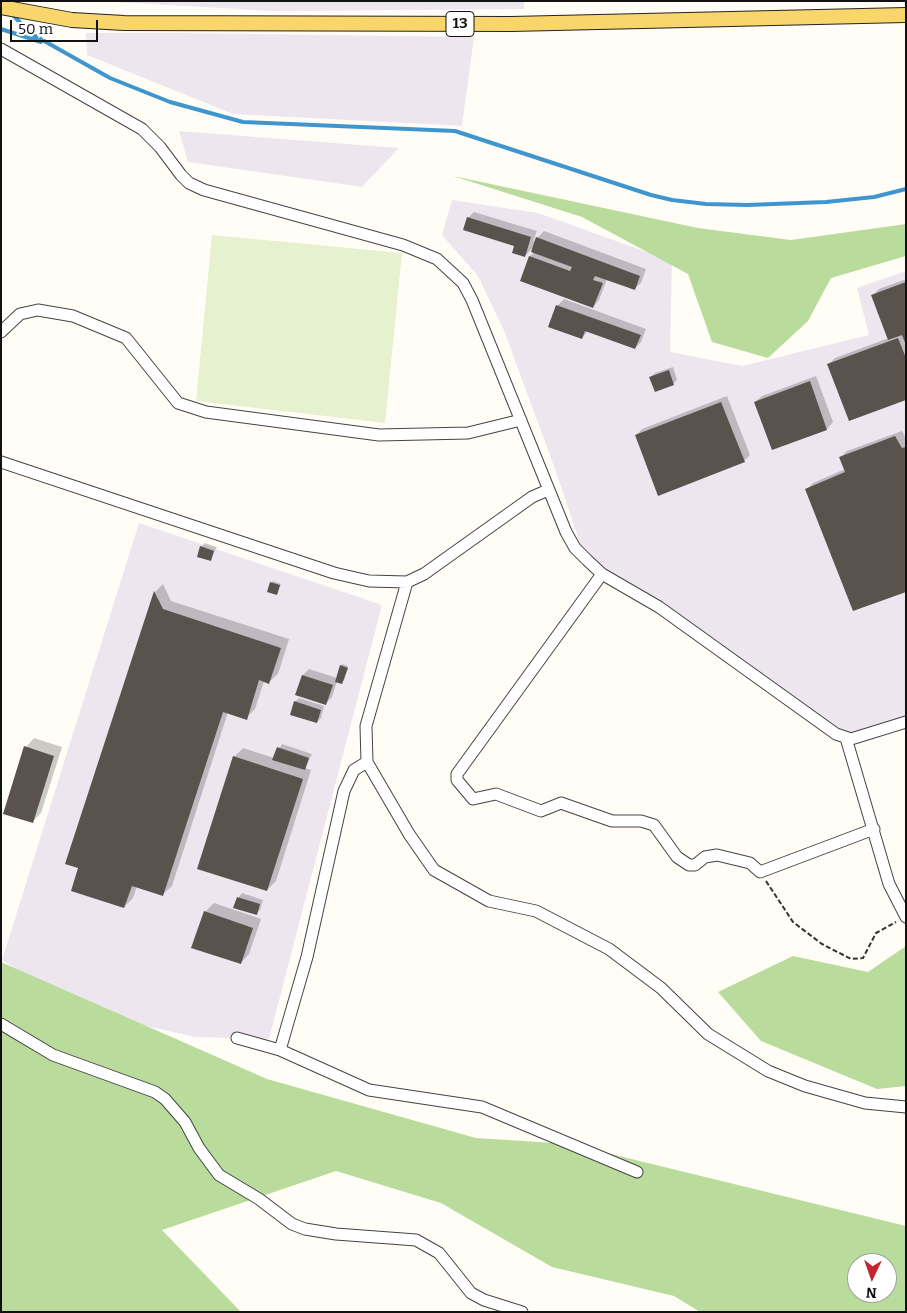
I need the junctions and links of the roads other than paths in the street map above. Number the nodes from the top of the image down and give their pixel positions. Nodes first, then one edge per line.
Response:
1 (15, 6) edge
2 (1, 7) edge
3 (906, 16) edge
4 (1, 49) edge
5 (1, 332) edge
6 (521, 420) junction
7 (1, 462) edge
8 (548, 490) junction
9 (602, 574) junction
10 (407, 582) junction
11 (906, 722) edge
12 (846, 738) junction
13 (367, 762) junction
14 (874, 829) junction
15 (905, 917) edge
16 (1, 1024) edge
17 (237, 1038) dead end
18 (280, 1050) junction
19 (906, 1107) edge
20 (637, 1172) dead end
21 (522, 1312) edge

1 - 2 main road, 13
1 - 3 main road, 13
4 - 6 street
5 - 6 street
6 - 8 street
7 - 10 street
8 - 9 street
8 - 10 street
9 - 12 street
9 - 14 street
10 - 13 street
11 - 12 street
12 - 14 street
13 - 18 street
13 - 19 street
14 - 15 street
16 - 21 street
17 - 18 street
18 - 20 street

